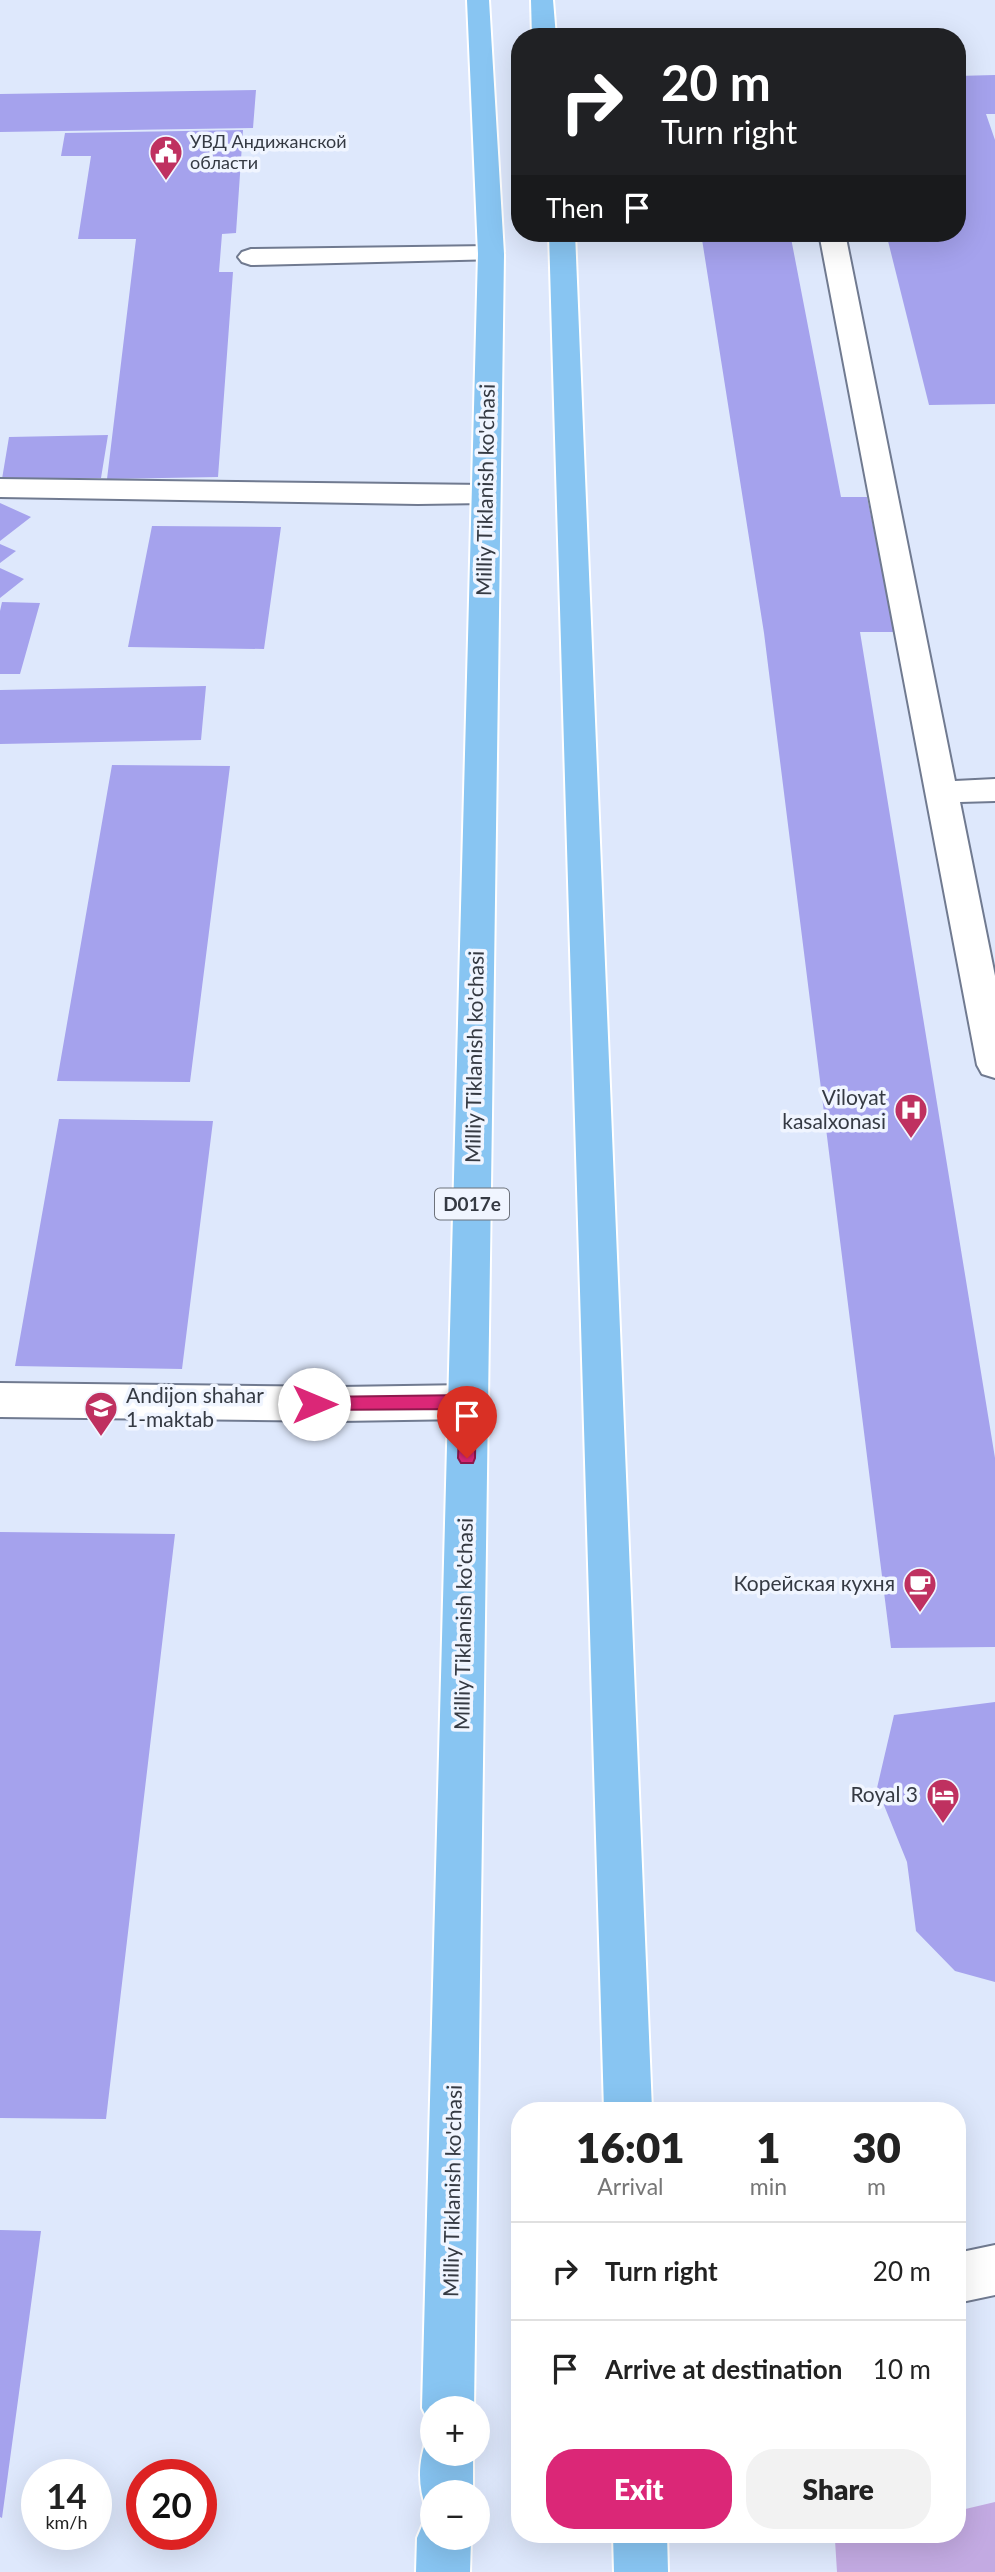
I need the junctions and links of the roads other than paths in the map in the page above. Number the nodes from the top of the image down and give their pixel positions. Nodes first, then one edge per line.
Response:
1 (478, 0) edge
2 (542, 0) edge
3 (544, 28) edge
4 (562, 242) edge
5 (834, 242) edge
6 (491, 254) junction
7 (251, 257) dead end
8 (0, 488) edge
9 (486, 494) junction
10 (995, 790) edge
11 (942, 792) junction
12 (995, 1065) edge
13 (0, 1400) edge
14 (468, 1402) junction
15 (628, 2102) edge
16 (995, 2270) edge
17 (966, 2276) edge
18 (448, 2396) edge
19 (640, 2543) edge
20 (444, 2550) edge
21 (443, 2572) edge
22 (641, 2572) edge

1 - 6 main road, Milliy Tiklanish ko'chasi / D017e
2 - 3 main road
4 - 15 main road
5 - 11 street
6 - 7 street
6 - 9 main road, Milliy Tiklanish ko'chasi / D017e
8 - 9 street
9 - 14 main road, Milliy Tiklanish ko'chasi / D017e
10 - 11 street
11 - 12 street
13 - 14 street
14 - 18 main road, Milliy Tiklanish ko'chasi / D017e
16 - 17 street
19 - 22 main road
20 - 21 main road

